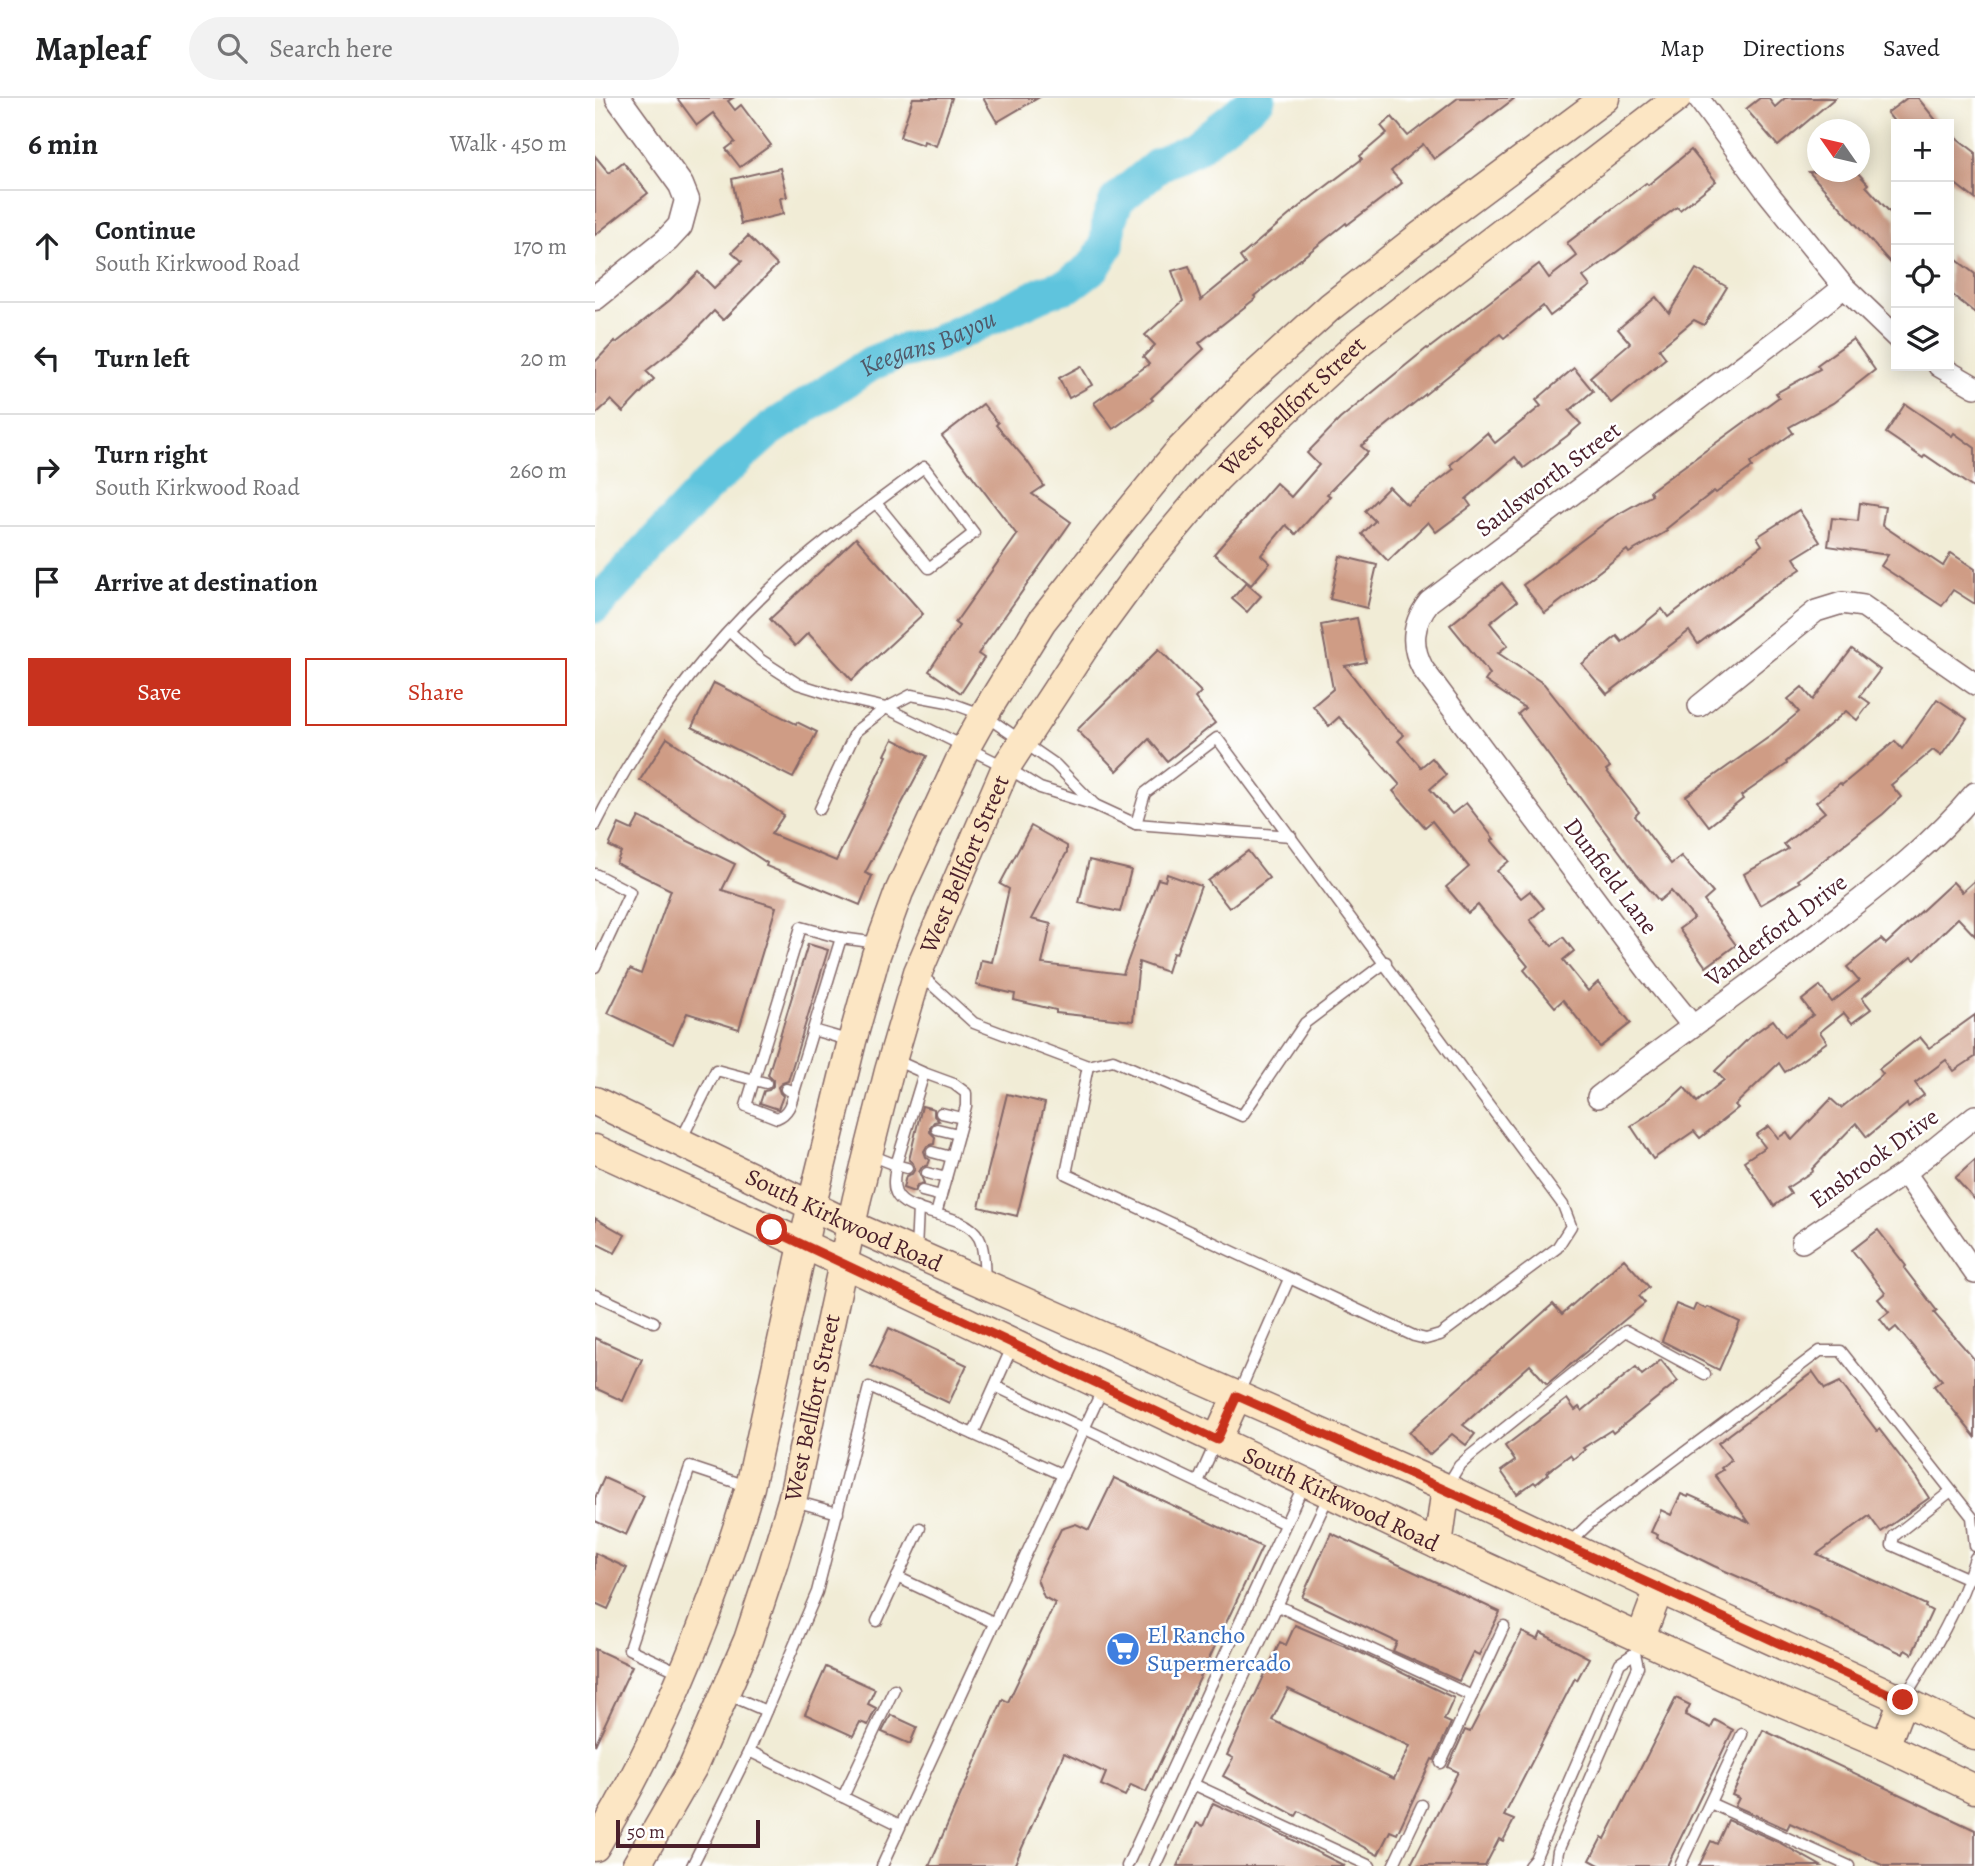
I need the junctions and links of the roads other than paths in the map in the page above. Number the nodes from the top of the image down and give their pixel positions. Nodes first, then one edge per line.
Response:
1 (618, 98) edge
2 (1605, 98) edge
3 (1677, 98) edge
4 (1698, 98) edge
5 (1843, 287) junction
6 (595, 298) edge
7 (1891, 332) edge
8 (1948, 371) edge
9 (1244, 385) junction
10 (1975, 387) edge
11 (1278, 418) junction
12 (876, 503) junction
13 (1115, 529) junction
14 (1150, 558) junction
15 (730, 632) junction
16 (1975, 684) edge
17 (1699, 706) dead end
18 (886, 708) junction
19 (984, 715) junction
20 (1022, 742) junction
21 (966, 747) junction
22 (1490, 757) joint
23 (1006, 767) junction
24 (1975, 793) edge
25 (1095, 805) junction
26 (820, 809) dead end
27 (1136, 824) junction
28 (595, 826) edge
29 (1291, 836) junction
30 (595, 874) edge
31 (841, 938) junction
32 (881, 943) junction
33 (793, 953) junction
34 (805, 956) dead end
35 (1385, 962) junction
36 (595, 967) edge
37 (918, 972) junction
38 (784, 981) junction
39 (796, 984) dead end
40 (776, 1007) junction
41 (788, 1010) dead end
42 (1692, 1025) junction
43 (768, 1030) junction
44 (813, 1030) junction
45 (781, 1034) dead end
46 (852, 1041) junction
47 (761, 1053) junction
48 (774, 1057) dead end
49 (892, 1059) junction
50 (1087, 1066) junction
51 (924, 1073) junction
52 (752, 1080) junction
53 (766, 1083) dead end
54 (1598, 1097) dead end
55 (595, 1101) edge
56 (941, 1113) dead end
57 (1975, 1116) edge
58 (962, 1118) junction
59 (937, 1129) dead end
60 (958, 1134) junction
61 (680, 1142) junction
62 (595, 1149) edge
63 (932, 1152) dead end
64 (867, 1154) junction
65 (951, 1157) junction
66 (902, 1167) junction
67 (926, 1173) dead end
68 (1905, 1173) junction
69 (946, 1178) junction
70 (922, 1191) dead end
71 (941, 1196) junction
72 (812, 1204) junction
73 (918, 1208) junction
74 (936, 1214) junction
75 (851, 1225) junction
76 (1802, 1242) dead end
77 (803, 1244) junction
78 (916, 1252) junction
79 (844, 1263) junction
80 (1975, 1273) edge
81 (1289, 1279) junction
82 (986, 1284) junction
83 (595, 1295) edge
84 (654, 1322) dead end
85 (1013, 1345) junction
86 (1705, 1374) dead end
87 (995, 1386) junction
88 (1103, 1388) junction
89 (1237, 1396) junction
90 (1085, 1428) junction
91 (973, 1434) junction
92 (1217, 1440) junction
93 (1063, 1475) junction
94 (1198, 1482) junction
95 (750, 1488) junction
96 (1317, 1488) junction
97 (1446, 1488) junction
98 (1951, 1491) junction
99 (792, 1501) junction
100 (838, 1513) junction
101 (1285, 1524) junction
102 (920, 1528) dead end
103 (1438, 1545) junction
104 (1567, 1546) junction
105 (1975, 1546) edge
106 (1975, 1558) edge
107 (897, 1577) junction
108 (1969, 1579) junction
109 (1659, 1590) junction
110 (1276, 1605) junction
111 (877, 1621) dead end
112 (995, 1623) junction
113 (1504, 1626) dead end
114 (1638, 1645) junction
115 (684, 1675) junction
116 (894, 1689) dead end
117 (726, 1693) junction
118 (1472, 1696) junction
119 (1903, 1700) junction
120 (766, 1711) junction
121 (1973, 1731) edge
122 (1742, 1734) dead end
123 (1885, 1746) junction
124 (749, 1751) junction
125 (1441, 1763) dead end
126 (1193, 1784) junction
127 (1975, 1789) edge
128 (843, 1797) junction
129 (1710, 1803) junction
130 (1422, 1805) dead end
131 (900, 1825) junction
132 (595, 1849) edge
133 (1532, 1862) edge
134 (1557, 1865) edge
135 (620, 1866) edge
136 (636, 1866) edge
137 (692, 1866) edge
138 (882, 1866) edge
139 (1127, 1866) edge
140 (1155, 1866) edge
141 (1370, 1866) edge
142 (1393, 1866) edge
143 (1680, 1866) edge
144 (1849, 1866) edge

1 - 6 street
2 - 9 main road, West Bellfort Street
3 - 11 main road, West Bellfort Street
4 - 5 street
5 - 7 street
5 - 22 street, Saulsworth Street
8 - 10 street
9 - 11 main road
9 - 13 main road, West Bellfort Street
11 - 14 main road, West Bellfort Street
12 - 12 lane
12 - 15 lane
13 - 14 main road
13 - 19 main road, West Bellfort Street
14 - 20 main road, West Bellfort Street
15 - 18 lane
15 - 28 lane
16 - 17 street
18 - 19 lane
18 - 21 lane
18 - 26 lane
19 - 20 lane
19 - 21 main road, West Bellfort Street
20 - 23 main road, West Bellfort Street
20 - 25 lane
21 - 23 lane
21 - 32 main road, West Bellfort Street
22 - 42 street, Dunfield Lane
23 - 25 lane
23 - 37 main road, West Bellfort Street
24 - 42 street, Vanderford Drive
25 - 27 lane
27 - 29 lane
27 - 29 lane
29 - 35 lane
30 - 36 lane
31 - 32 lane
31 - 33 lane
31 - 44 lane
32 - 46 main road, West Bellfort Street
33 - 34 lane
33 - 38 lane
35 - 50 lane
35 - 81 lane
37 - 49 main road, West Bellfort Street
37 - 50 lane
38 - 39 lane
38 - 40 lane
40 - 41 lane
40 - 43 lane
42 - 54 street, Vanderford Drive
43 - 45 lane
43 - 47 lane
44 - 46 lane
44 - 52 lane
46 - 72 main road, West Bellfort Street
47 - 48 lane
47 - 52 lane
49 - 51 lane
49 - 64 main road, West Bellfort Street
50 - 81 lane
51 - 58 lane
51 - 66 lane
52 - 53 lane
52 - 61 lane
55 - 61 main road, South Kirkwood Road
56 - 58 lane
57 - 68 street, Ensbrook Drive
58 - 60 lane
59 - 60 lane
60 - 65 lane
61 - 72 main road, South Kirkwood Road
62 - 77 main road, South Kirkwood Road
63 - 65 lane
64 - 66 lane
64 - 75 main road, West Bellfort Street
65 - 69 lane
66 - 73 lane
67 - 69 lane
68 - 76 street, Ensbrook Drive
68 - 80 street
69 - 71 lane
70 - 71 lane
71 - 74 lane
72 - 75 main road, South Kirkwood Road
72 - 77 main road, West Bellfort Street
73 - 74 lane
73 - 78 lane
74 - 82 lane
75 - 78 main road, South Kirkwood Road
75 - 79 main road, West Bellfort Street
77 - 79 main road, South Kirkwood Road
77 - 95 main road, West Bellfort Street
78 - 82 main road, South Kirkwood Road
79 - 85 main road, South Kirkwood Road
79 - 99 main road, West Bellfort Street
81 - 89 lane
82 - 89 main road, South Kirkwood Road
83 - 84 lane
85 - 87 lane
85 - 88 main road, South Kirkwood Road
86 - 97 lane
87 - 90 lane
87 - 91 lane
88 - 90 lane
88 - 92 main road, South Kirkwood Road
89 - 92 main road
89 - 97 main road, South Kirkwood Road
90 - 93 lane
90 - 94 lane
91 - 93 lane
91 - 100 lane
92 - 94 lane
92 - 96 main road, South Kirkwood Road
93 - 112 lane
94 - 101 lane
95 - 99 main road
95 - 115 main road, West Bellfort Street
95 - 115 lane
96 - 101 lane
96 - 103 main road, South Kirkwood Road
96 - 110 lane
97 - 103 main road
97 - 104 main road, South Kirkwood Road
98 - 104 lane
98 - 105 lane
98 - 108 lane
99 - 100 lane
99 - 117 main road, West Bellfort Street
100 - 120 lane
101 - 139 lane
102 - 107 lane
103 - 114 main road, South Kirkwood Road
104 - 109 main road, South Kirkwood Road
106 - 108 lane
107 - 111 lane
107 - 112 lane
108 - 119 lane
109 - 114 main road
109 - 119 main road, South Kirkwood Road
110 - 118 lane
110 - 126 lane
112 - 131 lane
113 - 118 lane
114 - 123 main road, South Kirkwood Road
114 - 133 lane
114 - 134 lane
115 - 117 main road
115 - 132 main road, West Bellfort Street
116 - 128 lane
117 - 120 lane
117 - 136 main road, West Bellfort Street
118 - 125 lane
119 - 121 main road, South Kirkwood Road
119 - 123 main road
120 - 124 lane
122 - 129 lane
123 - 127 main road, South Kirkwood Road
124 - 128 lane
124 - 137 lane
126 - 140 lane
126 - 141 lane
128 - 131 lane
129 - 143 lane
129 - 144 lane
130 - 142 lane
131 - 138 lane
132 - 135 main road
133 - 134 lane

